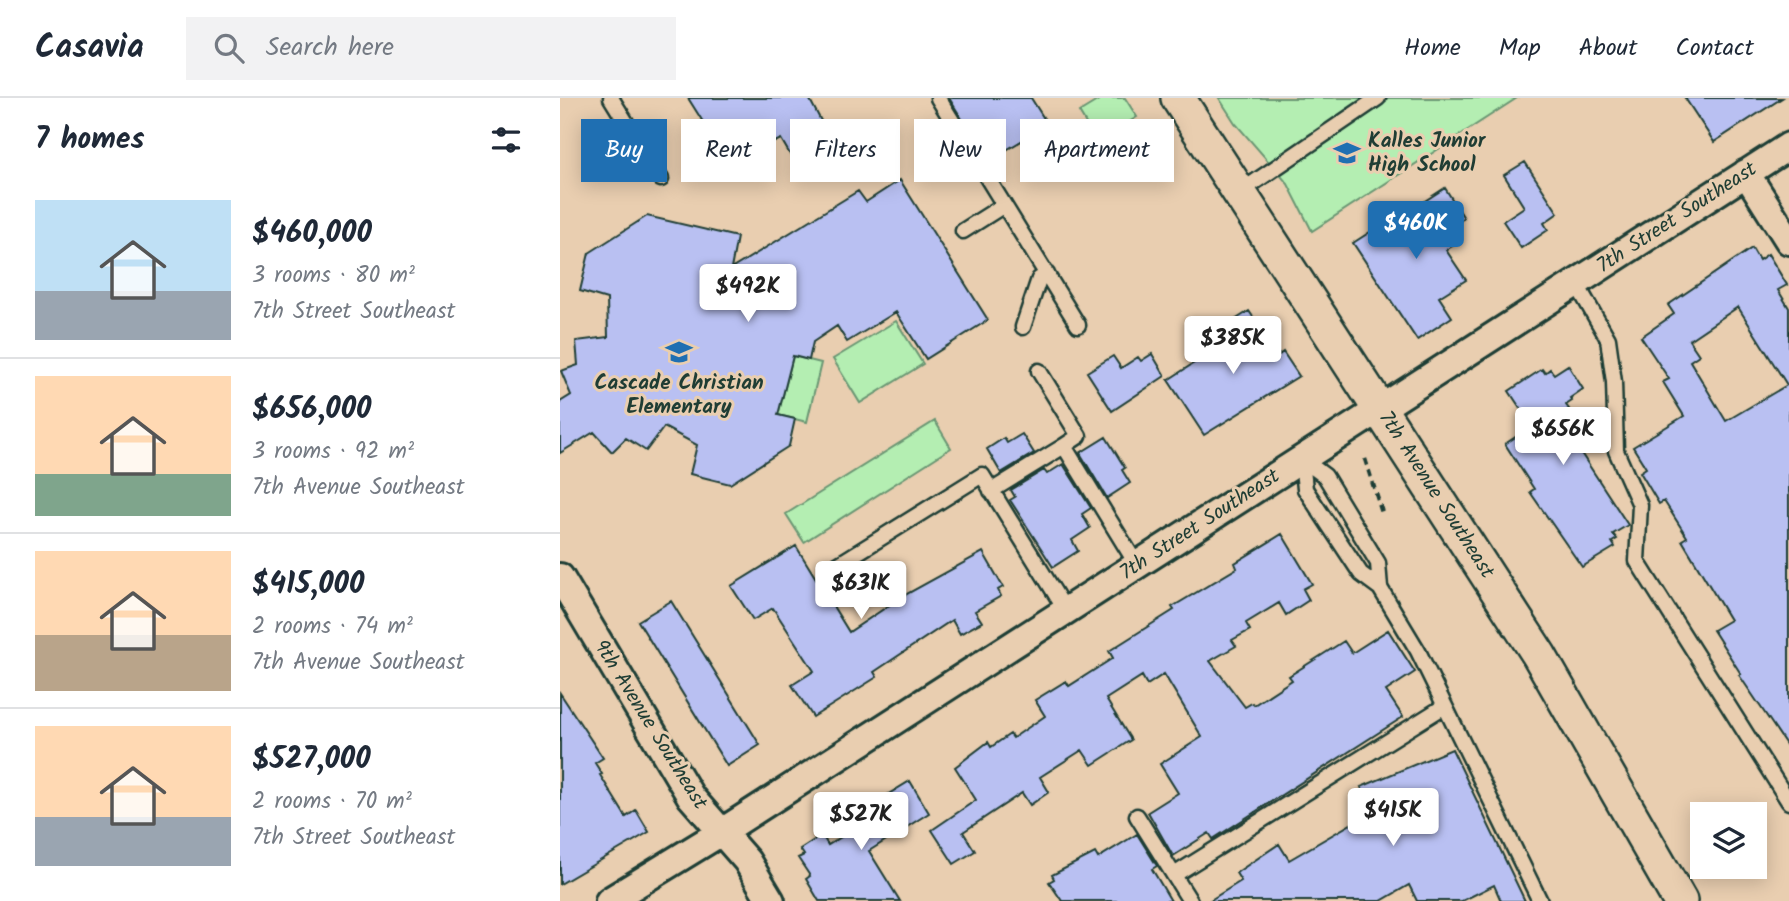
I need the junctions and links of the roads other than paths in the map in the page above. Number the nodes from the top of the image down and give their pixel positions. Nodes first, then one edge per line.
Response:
1 (611, 98) edge
2 (938, 98) edge
3 (1178, 98) edge
4 (1378, 98) edge
5 (624, 119) edge
6 (1789, 146) edge
7 (1746, 173) junction
8 (1238, 193) junction
9 (1004, 205) junction
10 (963, 232) dead end
11 (1789, 242) edge
12 (1046, 274) junction
13 (1576, 283) junction
14 (1078, 326) dead end
15 (1023, 327) dead end
16 (1039, 371) dead end
17 (1380, 408) junction
18 (1064, 446) junction
19 (1302, 459) junction
20 (991, 491) junction
21 (1137, 565) junction
22 (831, 569) dead end
23 (560, 577) edge
24 (1380, 588) junction
25 (1066, 611) junction
26 (1443, 707) junction
27 (1789, 802) edge
28 (1137, 816) dead end
29 (720, 833) junction
30 (1174, 875) junction
31 (609, 901) edge
32 (771, 901) edge
33 (1190, 901) edge
34 (1540, 901) edge
35 (1680, 901) edge

1 - 5 lane
2 - 9 lane
3 - 8 street, 7th Avenue Southeast
4 - 8 lane
6 - 7 street, 7th Street Southeast
7 - 11 street
7 - 13 street, 7th Street Southeast
8 - 17 street, 7th Avenue Southeast
9 - 10 lane
9 - 12 lane
12 - 14 lane
12 - 15 lane
13 - 17 street, 7th Street Southeast
13 - 27 lane
16 - 18 lane
17 - 19 street, 7th Street Southeast
17 - 35 street, 7th Avenue Southeast
18 - 20 lane
18 - 21 lane
19 - 21 street, 7th Street Southeast
19 - 24 lane
19 - 24 lane
20 - 22 lane
20 - 25 lane
21 - 25 street, 7th Street Southeast
23 - 29 street, 9th Avenue Southeast
24 - 26 lane
25 - 29 street, 7th Street Southeast
26 - 30 lane
26 - 34 lane
28 - 30 lane
29 - 31 street, 7th Street Southeast
29 - 32 street, 9th Avenue Southeast
30 - 33 lane

